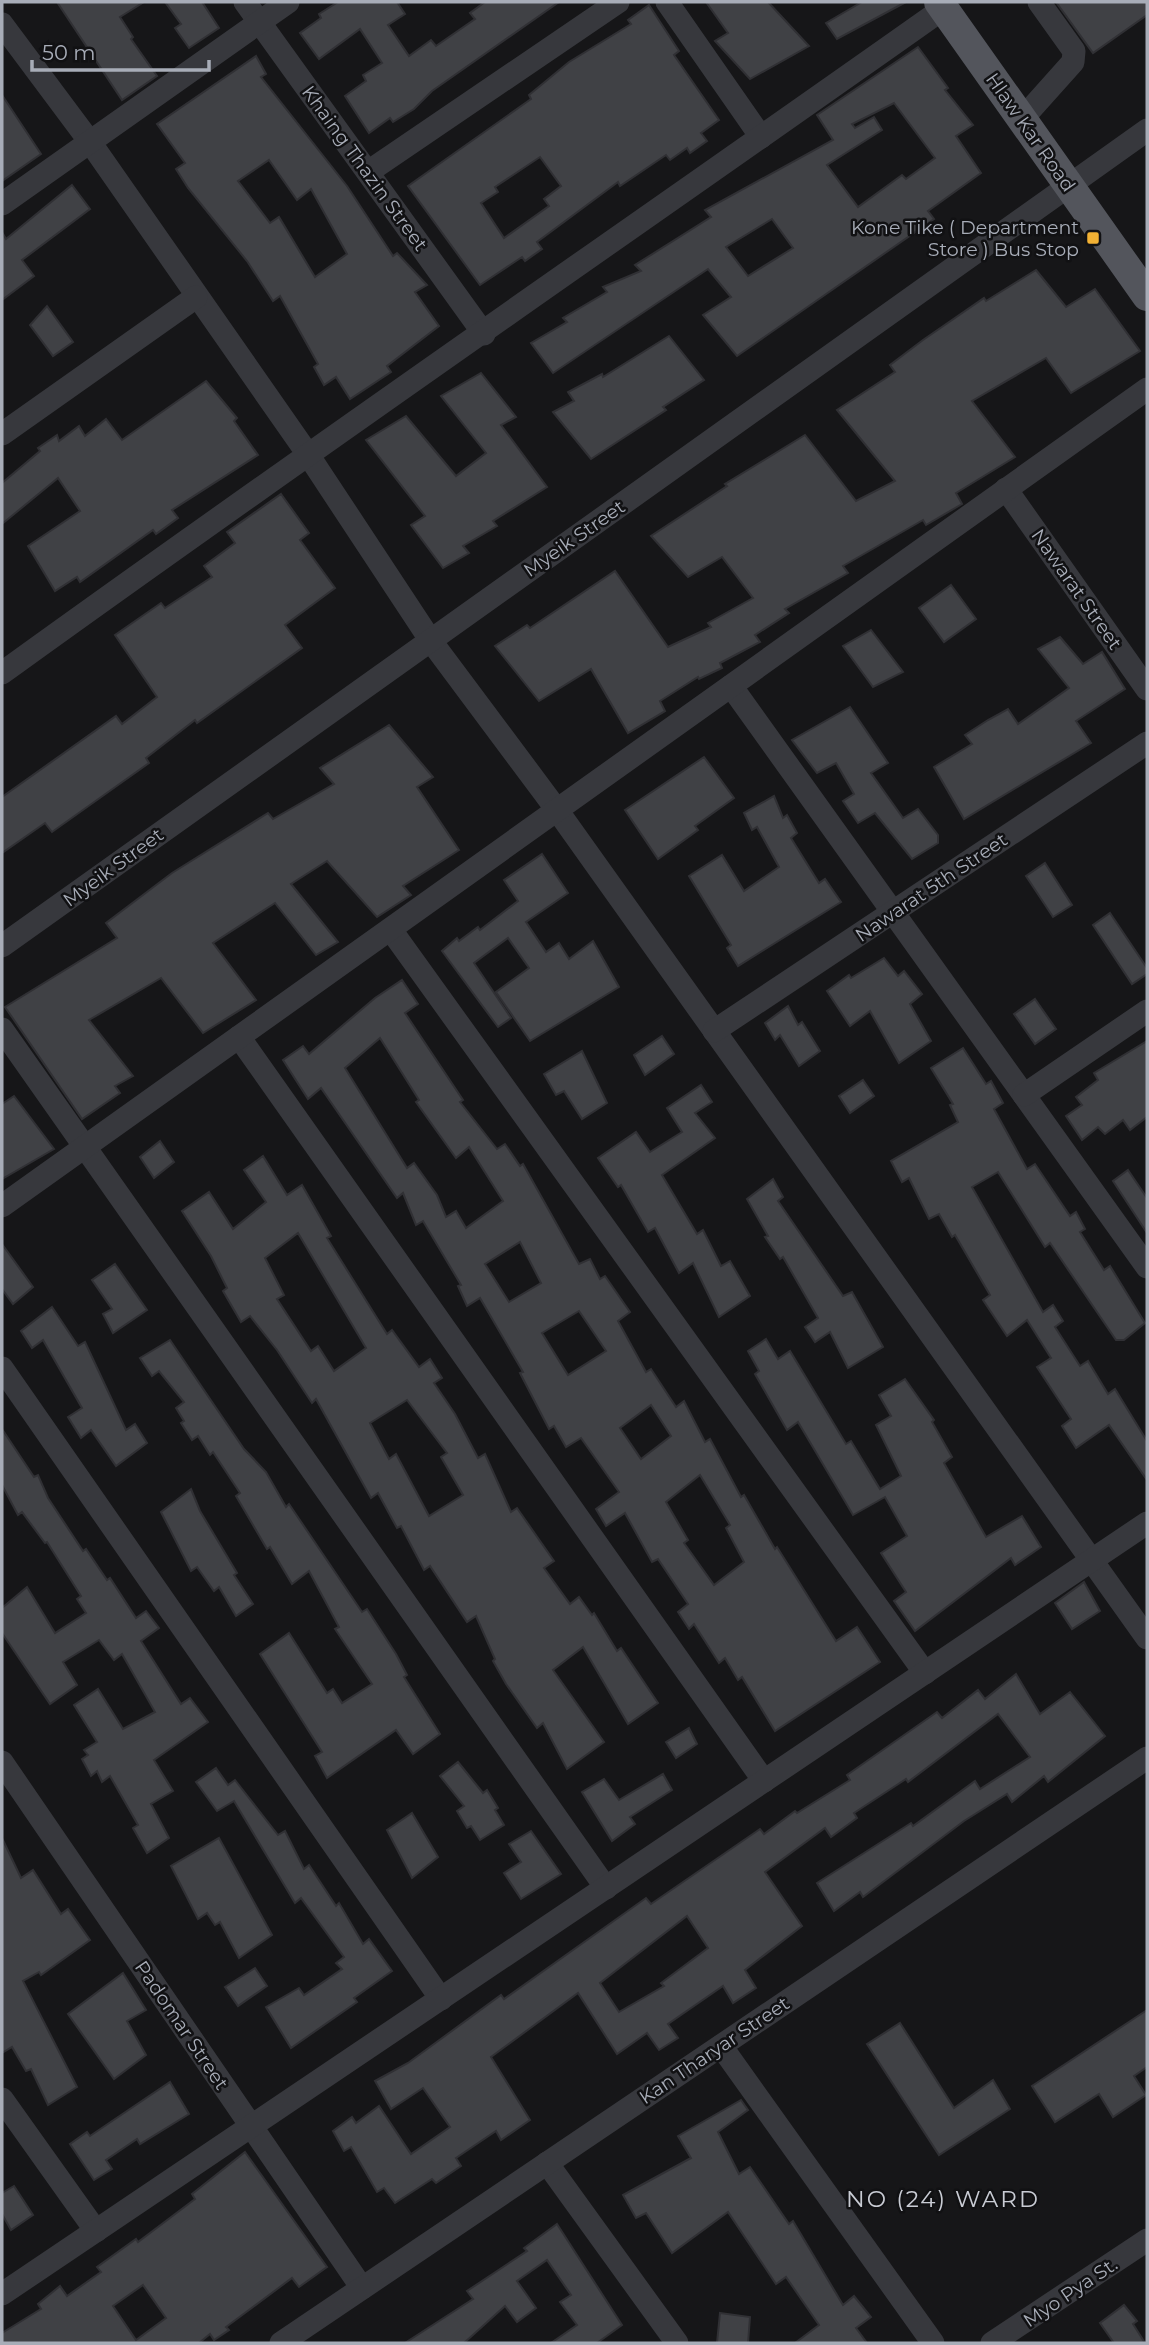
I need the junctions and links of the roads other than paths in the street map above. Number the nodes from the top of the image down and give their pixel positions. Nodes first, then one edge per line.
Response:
1 (245, 2) edge
2 (288, 2) edge
3 (618, 2) edge
4 (667, 2) edge
5 (1039, 2) edge
6 (941, 5) edge
7 (260, 22) junction
8 (2, 24) edge
9 (1022, 119) junction
10 (1147, 130) edge
11 (761, 137) junction
12 (90, 142) junction
13 (368, 172) junction
14 (1069, 186) junction
15 (2, 204) edge
16 (1147, 296) edge
17 (196, 297) junction
18 (484, 334) junction
19 (1147, 389) edge
20 (2, 434) edge
21 (307, 453) junction
22 (1006, 489) junction
23 (430, 640) junction
24 (2, 673) edge
25 (731, 686) junction
26 (1147, 689) edge
27 (1147, 743) edge
28 (557, 810) junction
29 (893, 912) junction
30 (391, 930) junction
31 (2, 946) edge
32 (1147, 1011) edge
33 (2, 1029) edge
34 (714, 1031) junction
35 (239, 1037) junction
36 (1024, 1096) junction
37 (84, 1148) junction
38 (2, 1206) edge
39 (1145, 1260) edge
40 (2, 1368) edge
41 (1147, 1524) edge
42 (1092, 1561) junction
43 (1147, 1638) edge
44 (925, 1673) junction
45 (1147, 1758) edge
46 (2, 1762) edge
47 (764, 1781) junction
48 (606, 1888) junction
49 (441, 1999) junction
50 (721, 2046) junction
51 (2, 2099) edge
52 (251, 2126) junction
53 (547, 2163) junction
54 (96, 2231) junction
55 (1144, 2249) edge
56 (362, 2288) junction
57 (2, 2294) edge
58 (281, 2343) edge
59 (677, 2343) edge
60 (933, 2343) edge
61 (992, 2343) edge

1 - 7 street, Khaing Thazin Street
2 - 7 street
3 - 13 street
4 - 11 street
5 - 9 street
6 - 9 main road, Hlaw Kar Road
6 - 11 street
7 - 12 street
7 - 13 street, Khaing Thazin Street
8 - 12 street
9 - 14 main road, Hlaw Kar Road
10 - 14 street, Myeik Street
11 - 18 street
12 - 15 street
12 - 17 street
13 - 18 street, Khaing Thazin Street
14 - 16 main road, Hlaw Kar Road
14 - 23 street, Myeik Street
17 - 20 street
17 - 21 street
18 - 21 street
19 - 22 street
21 - 23 street
21 - 24 street
22 - 25 street
22 - 26 street, Nawarat Street
23 - 28 street
23 - 31 street, Myeik Street
25 - 28 street
25 - 29 street
27 - 29 street, Nawarat 5th Street
28 - 30 street
28 - 34 street
29 - 34 street, Nawarat 5th Street
29 - 36 street
30 - 35 street
30 - 44 street
32 - 36 street
33 - 37 street
34 - 42 street
35 - 37 street
35 - 47 street
36 - 39 street
37 - 38 street
37 - 48 street
40 - 49 street
41 - 42 street
42 - 43 street
42 - 44 street
44 - 47 street
45 - 50 street, Kan Tharyar Street
46 - 52 street, Padomar Street
47 - 48 street
48 - 49 street
49 - 52 street
50 - 53 street, Kan Tharyar Street
50 - 60 street
51 - 54 street
52 - 54 street
52 - 56 street, Padomar Street
53 - 56 street, Kan Tharyar Street
53 - 59 street
54 - 57 street
55 - 61 street, Myo Pya St.
56 - 58 street, Kan Tharyar Street

